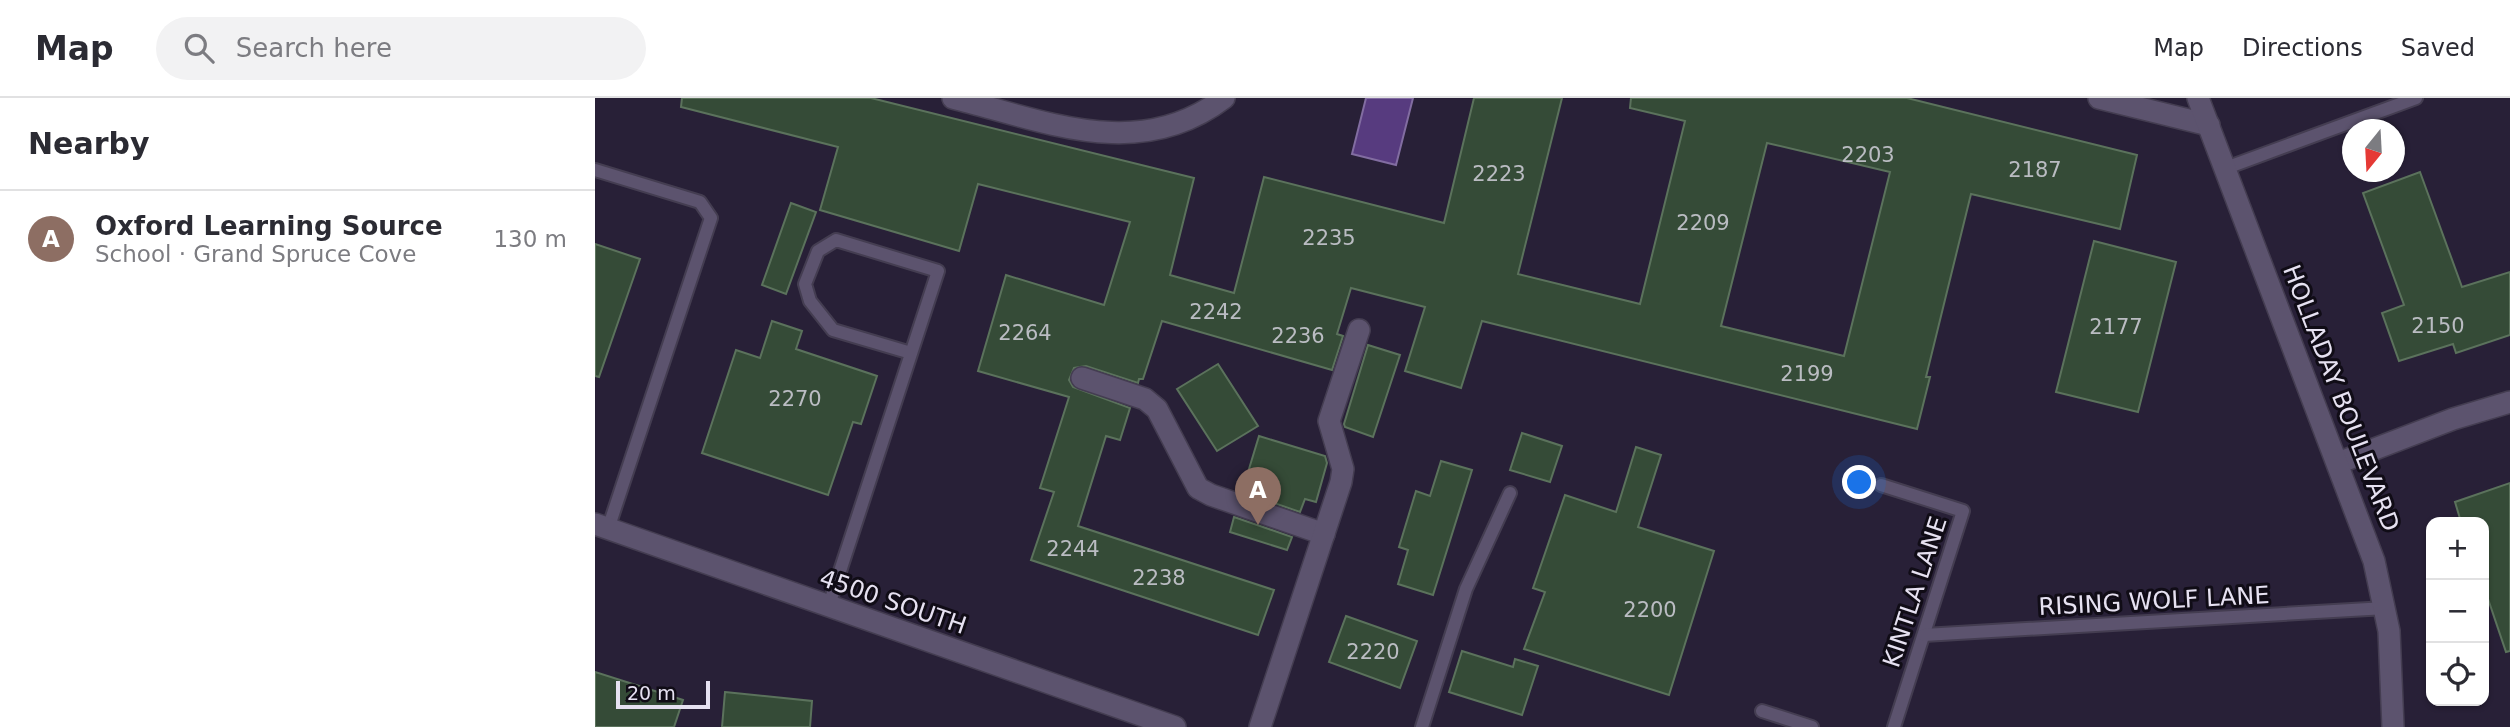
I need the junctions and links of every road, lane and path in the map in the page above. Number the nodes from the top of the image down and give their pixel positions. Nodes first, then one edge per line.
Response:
1 (953, 98) edge
2 (1224, 98) edge
3 (2099, 98) edge
4 (2198, 98) edge
5 (2416, 98) edge
6 (2209, 125) junction
7 (2226, 168) junction
8 (595, 170) edge
9 (1359, 331) dead end
10 (911, 353) junction
11 (1082, 378) dead end
12 (2510, 402) edge
13 (2338, 463) junction
14 (1881, 485) dead end
15 (1510, 493) dead end
16 (601, 526) edge
17 (1324, 534) junction
18 (828, 608) junction
19 (2386, 608) junction
20 (1924, 635) junction
21 (1762, 711) dead end
22 (1175, 727) edge
23 (1260, 727) edge
24 (1422, 727) edge
25 (1812, 727) edge
26 (1894, 727) edge
27 (2393, 727) edge

1 - 2 street
3 - 6 street
4 - 6 street, HOLLADAY BOULEVARD
5 - 7 lane
6 - 7 street, HOLLADAY BOULEVARD
7 - 13 street, HOLLADAY BOULEVARD
8 - 16 lane
9 - 17 street
10 - 10 lane
10 - 18 lane
11 - 17 street
12 - 13 street
13 - 19 street, HOLLADAY BOULEVARD
14 - 20 lane, KINTLA LANE
15 - 24 lane
16 - 18 street, 4500 SOUTH
17 - 23 street
18 - 22 street, 4500 SOUTH
19 - 20 lane, RISING WOLF LANE
19 - 27 street, HOLLADAY BOULEVARD
20 - 26 lane, KINTLA LANE
21 - 25 lane

